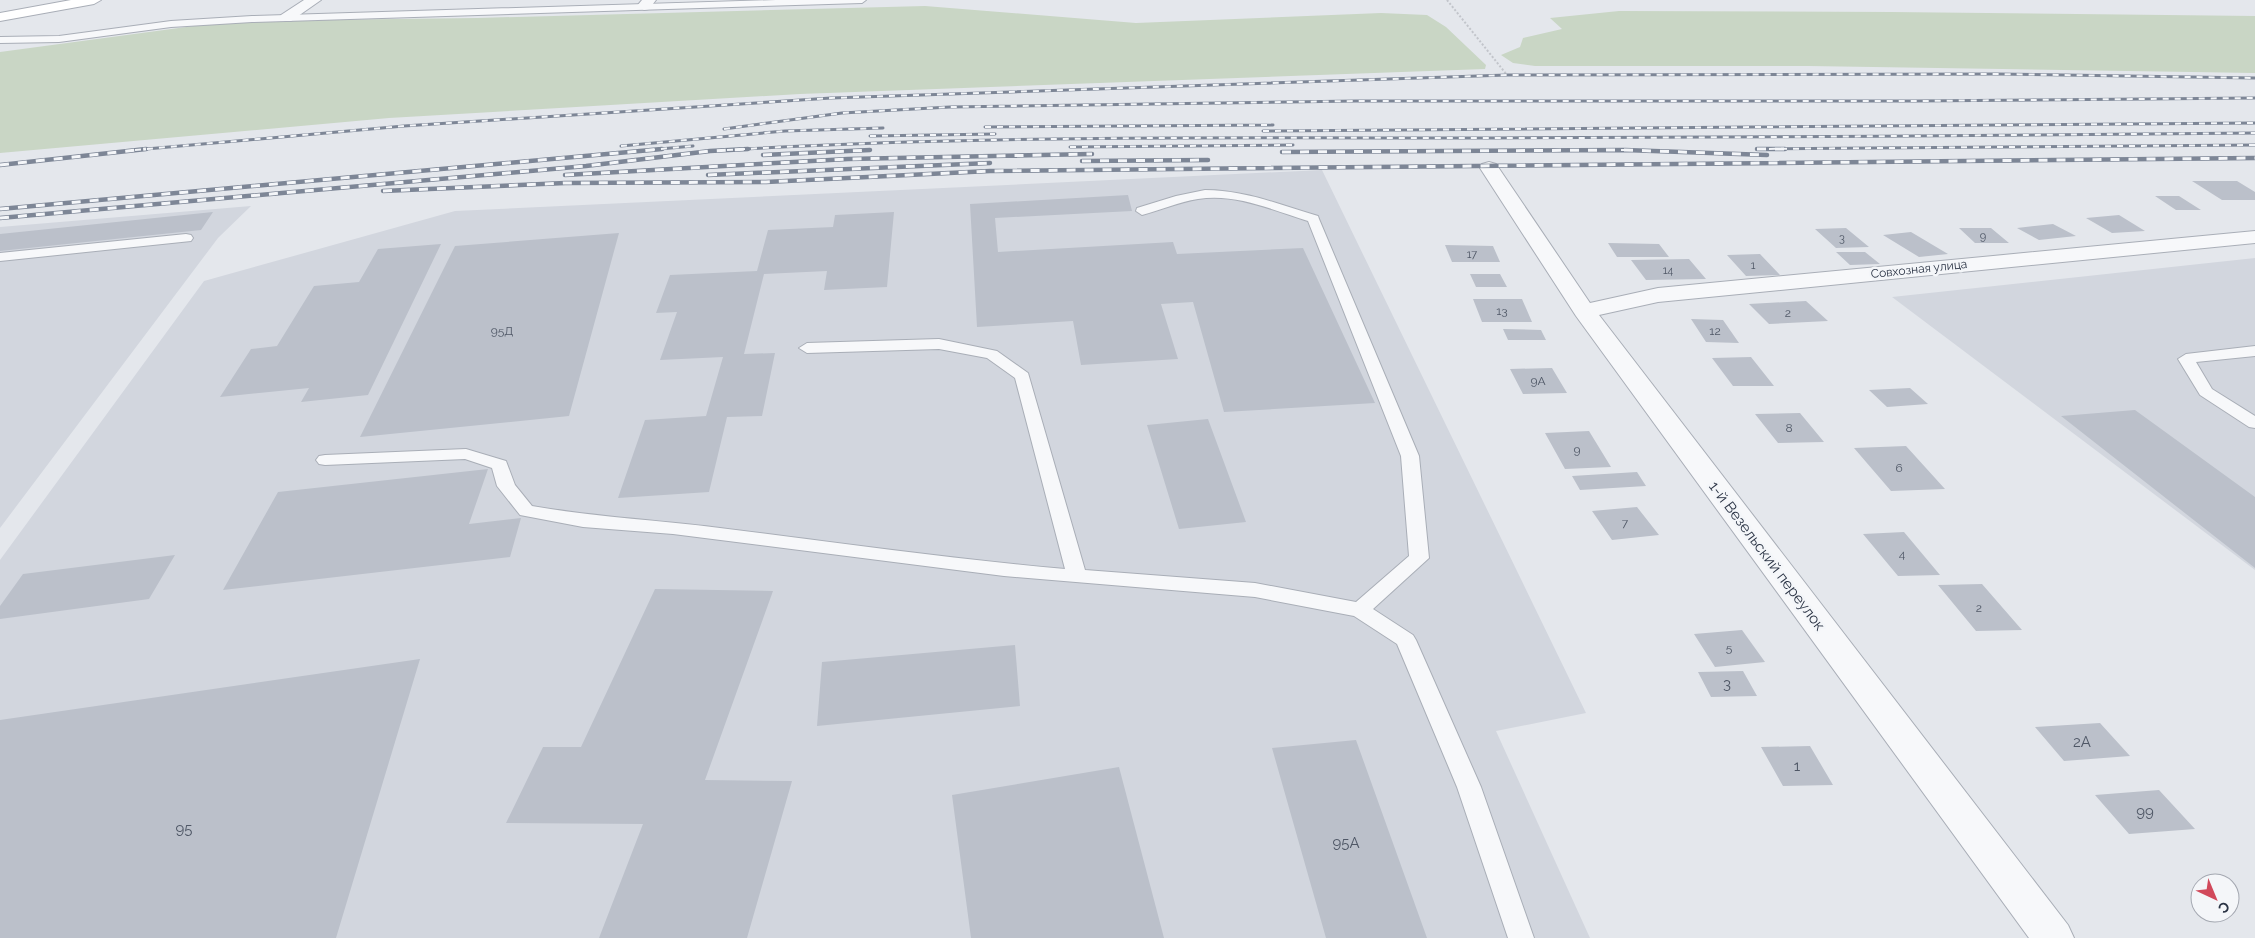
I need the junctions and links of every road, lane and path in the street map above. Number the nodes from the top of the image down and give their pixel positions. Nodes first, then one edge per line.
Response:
1 (94, 0) edge
2 (314, 0) edge
3 (862, 0) edge
4 (1447, 0) edge
5 (646, 3) edge
6 (0, 17) edge
7 (286, 18) junction
8 (0, 40) edge
9 (1507, 75) dead end
10 (1489, 168) dead end
11 (1142, 211) dead end
12 (2255, 236) edge
13 (186, 238) dead end
14 (0, 258) edge
15 (1584, 311) junction
16 (807, 348) dead end
17 (2255, 351) edge
18 (2255, 423) edge
19 (325, 460) dead end
20 (1076, 576) junction
21 (1360, 610) junction
22 (1522, 938) edge
23 (2052, 938) edge

1 - 6 main road
2 - 7 street
3 - 5 lane
4 - 9 path
5 - 7 lane
7 - 8 lane
10 - 15 street, 1-й Везельский переулок
11 - 21 lane
12 - 15 street, Совхозная улица
13 - 14 lane
15 - 23 street, 1-й Везельский переулок
16 - 20 lane
17 - 18 lane
19 - 20 lane
20 - 21 lane
21 - 22 lane

